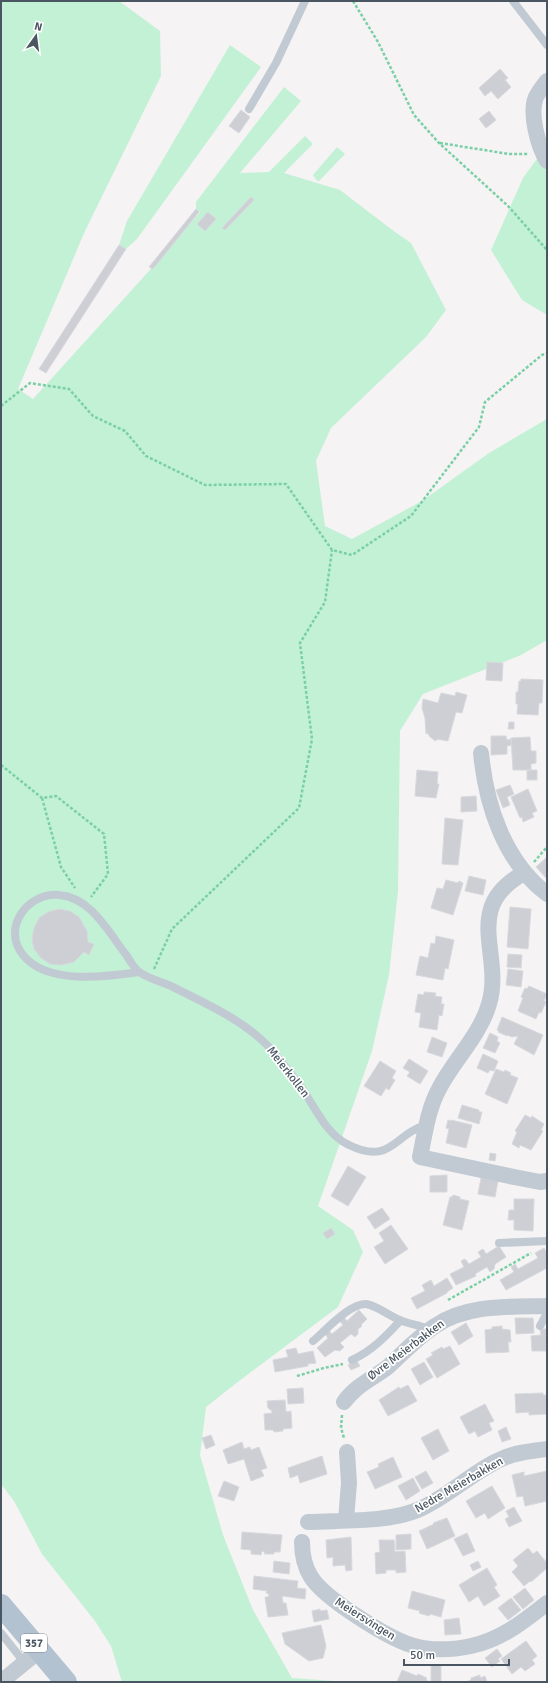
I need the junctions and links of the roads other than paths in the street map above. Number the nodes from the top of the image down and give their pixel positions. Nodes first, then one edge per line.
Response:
1 (305, 1) edge
2 (513, 1) edge
3 (547, 45) edge
4 (547, 81) edge
5 (249, 109) dead end
6 (545, 158) edge
7 (480, 753) dead end
8 (524, 873) junction
9 (547, 894) edge
10 (139, 972) junction
11 (427, 1125) junction
12 (545, 1178) edge
13 (547, 1241) edge
14 (499, 1243) dead end
15 (547, 1298) edge
16 (547, 1306) edge
17 (400, 1320) junction
18 (540, 1326) dead end
19 (429, 1330) junction
20 (313, 1341) dead end
21 (352, 1360) road end
22 (344, 1402) road end
23 (547, 1449) edge
24 (347, 1452) road end
25 (346, 1520) junction
26 (308, 1522) dead end
27 (302, 1542) dead end
28 (547, 1603) edge
29 (1, 1605) edge
30 (1, 1633) edge
31 (32, 1656) junction
32 (1, 1682) edge
33 (66, 1682) edge

1 - 5 lane
2 - 3 lane
4 - 6 street
7 - 8 street
8 - 9 street
8 - 11 street
10 - 10 lane, Meierkollen
10 - 11 lane, Meierkollen
11 - 12 street
13 - 14 lane
15 - 16 lane
16 - 18 lane
16 - 19 street, Øvre Meierbakken
17 - 19 lane
17 - 20 lane
17 - 21 lane
19 - 22 street, Øvre Meierbakken
23 - 25 street, Nedre Meierbakken
24 - 25 street
25 - 26 street, Nedre Meierbakken
27 - 28 street, Meiersvingen
29 - 31 main road, 357
30 - 31 lane
31 - 32 street
31 - 33 main road, 357

